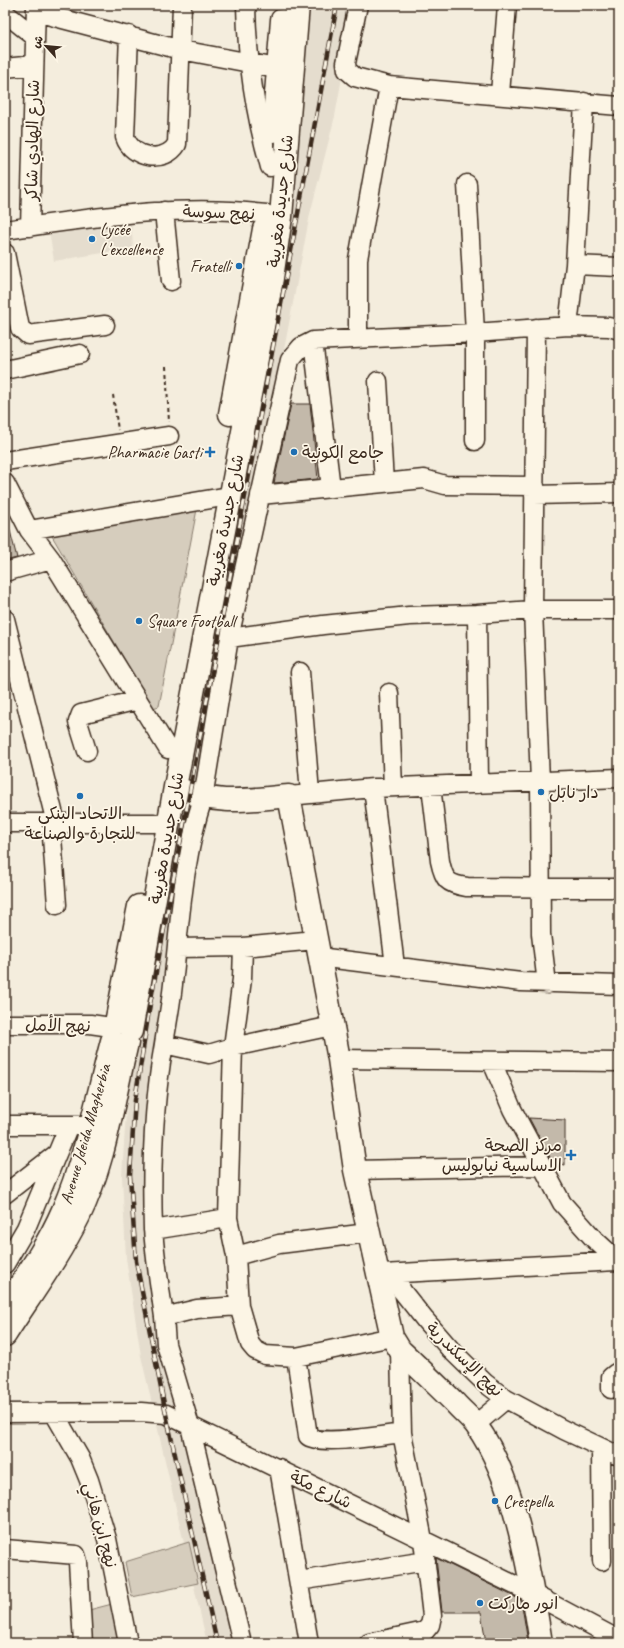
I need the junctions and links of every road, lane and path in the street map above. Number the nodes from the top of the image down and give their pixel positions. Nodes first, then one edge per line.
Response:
1 (182, 5) edge
2 (246, 5) edge
3 (284, 5) edge
4 (298, 5) edge
5 (358, 5) edge
6 (507, 5) edge
7 (36, 9) edge
8 (5, 13) edge
9 (129, 35) junction
10 (35, 37) junction
11 (181, 50) junction
12 (249, 63) junction
13 (34, 65) junction
14 (5, 68) edge
15 (277, 68) junction
16 (389, 86) junction
17 (500, 94) junction
18 (584, 102) junction
19 (619, 106) edge
20 (270, 167) junction
21 (467, 184) dead end
22 (164, 211) junction
23 (266, 214) junction
24 (30, 227) junction
25 (5, 230) edge
26 (5, 253) edge
27 (575, 265) junction
28 (619, 267) edge
29 (171, 281) dead end
30 (105, 325) dead end
31 (568, 326) junction
32 (536, 328) junction
33 (619, 330) edge
34 (475, 333) junction
35 (358, 338) junction
36 (313, 341) junction
37 (80, 354) dead end
38 (166, 366) dead end
39 (5, 370) edge
40 (378, 381) dead end
41 (114, 395) dead end
42 (169, 436) joint
43 (475, 441) dead end
44 (120, 443) junction
45 (5, 461) edge
46 (384, 483) junction
47 (331, 488) junction
48 (7, 491) edge
49 (534, 491) junction
50 (619, 493) edge
51 (260, 495) junction
52 (222, 497) junction
53 (29, 530) junction
54 (52, 559) junction
55 (5, 572) edge
56 (533, 610) junction
57 (619, 610) edge
58 (477, 614) junction
59 (5, 619) edge
60 (229, 638) junction
61 (300, 672) dead end
62 (389, 693) dead end
63 (138, 700) junction
64 (168, 749) junction
65 (87, 751) dead end
66 (619, 778) edge
67 (540, 781) junction
68 (479, 784) junction
69 (431, 786) junction
70 (174, 787) junction
71 (393, 787) junction
72 (373, 788) junction
73 (300, 795) junction
74 (203, 798) junction
75 (5, 823) edge
76 (54, 823) junction
77 (154, 824) junction
78 (541, 888) junction
79 (619, 888) edge
80 (57, 904) dead end
81 (243, 947) junction
82 (177, 948) junction
83 (317, 949) junction
84 (395, 966) junction
85 (547, 984) junction
86 (619, 985) edge
87 (5, 1024) edge
88 (332, 1026) junction
89 (119, 1033) junction
90 (164, 1044) junction
91 (233, 1047) junction
92 (339, 1059) junction
93 (492, 1062) junction
94 (619, 1062) edge
95 (5, 1125) edge
96 (79, 1125) junction
97 (57, 1154) junction
98 (541, 1166) junction
99 (355, 1170) junction
100 (5, 1194) edge
101 (228, 1218) junction
102 (154, 1230) junction
103 (368, 1234) junction
104 (236, 1256) junction
105 (617, 1261) edge
106 (5, 1264) edge
107 (386, 1274) junction
108 (239, 1306) junction
109 (5, 1307) edge
110 (164, 1317) junction
111 (5, 1335) edge
112 (396, 1343) junction
113 (296, 1357) junction
114 (506, 1399) junction
115 (5, 1413) edge
116 (54, 1413) junction
117 (475, 1425) junction
118 (190, 1426) junction
119 (402, 1433) junction
120 (601, 1448) junction
121 (619, 1456) edge
122 (279, 1468) junction
123 (423, 1540) junction
124 (5, 1549) edge
125 (426, 1561) junction
126 (602, 1561) dead end
127 (299, 1581) junction
128 (533, 1594) junction
129 (619, 1640) edge
130 (83, 1643) edge
131 (128, 1643) edge
132 (242, 1643) edge
133 (310, 1643) edge
134 (369, 1643) edge
135 (541, 1643) edge

1 - 11 street
2 - 12 street
3 - 15 main road, شارع جديدة مغربية
4 - 52 main road, شارع جديدة مغربية
5 - 16 street
6 - 17 street
7 - 9 street
7 - 10 street, شارع الهادي شاكر
8 - 10 street
9 - 11 street
9 - 11 street
10 - 13 street, شارع الهادي شاكر
11 - 12 street
12 - 15 street
12 - 20 street
13 - 14 street
13 - 24 street, شارع الهادي شاكر
15 - 20 main road, شارع جديدة مغربية
16 - 17 street
16 - 35 street
17 - 18 street
18 - 19 street
18 - 27 street
20 - 23 main road, شارع جديدة مغربية
21 - 34 street
22 - 23 street, نهج سوسة
22 - 24 street, نهج سوسة
22 - 29 street
23 - 52 main road, شارع جديدة مغربية
24 - 25 street, نهج سوسة
26 - 30 street
27 - 28 street
27 - 31 street
31 - 32 street
31 - 33 street
32 - 34 street
32 - 49 street
34 - 35 street
34 - 43 street
35 - 36 street
36 - 47 street
36 - 51 street
37 - 39 street
38 - 42 path
40 - 46 street
41 - 44 path
42 - 44 street
44 - 45 street
46 - 47 street
46 - 49 street
47 - 51 street
48 - 53 street
49 - 50 street
49 - 56 street
51 - 60 street
52 - 53 street
52 - 64 main road, شارع جديدة مغربية
52 - 70 main road, شارع جديدة مغربية
53 - 54 street
54 - 55 street
54 - 63 street
56 - 57 street
56 - 58 street
56 - 67 street
58 - 60 street
58 - 68 street
59 - 76 street
60 - 74 street
61 - 73 street
62 - 71 street
63 - 64 street
63 - 65 street
64 - 77 main road, شارع جديدة مغربية
66 - 67 street
67 - 68 street
67 - 78 street
68 - 69 street
69 - 71 street
69 - 78 street
70 - 74 main road
70 - 89 main road, شارع جديدة مغربية
71 - 72 street
72 - 73 street
72 - 84 street
73 - 74 main road
73 - 83 main road
74 - 82 street
75 - 76 street
76 - 77 street
76 - 80 street
77 - 89 main road, شارع جديدة مغربية
78 - 79 street
78 - 85 street
81 - 82 street
81 - 83 street
81 - 91 street
82 - 90 street
83 - 84 street
83 - 88 main road
84 - 85 street
85 - 86 street
87 - 89 street, نهج الأمل
88 - 91 street
88 - 92 main road
89 - 96 main road, Avenue Jdeida Magherbia
89 - 111 main road, Avenue Jdeida Magherbia
90 - 91 street
90 - 102 street
91 - 101 street
92 - 93 street
92 - 99 main road
93 - 94 street
93 - 98 street
95 - 96 street
96 - 97 street
96 - 109 main road, Avenue Jdeida Magherbia
97 - 100 street
97 - 106 street
98 - 99 street
98 - 105 street
99 - 103 main road
101 - 102 street
101 - 104 street
102 - 110 street
103 - 104 street
103 - 107 main road
104 - 108 street
105 - 107 street
107 - 112 main road
107 - 114 street, نهج الإسكندرية
108 - 110 street
108 - 113 street
110 - 118 street
112 - 113 street
112 - 117 main road
112 - 119 street
113 - 119 street
114 - 117 street
114 - 120 street, نهج الإسكندرية
115 - 116 street, شارع مكة
116 - 118 street, شارع مكة
116 - 131 street, نهج ابن هاني
117 - 128 main road
118 - 122 street, شارع مكة
118 - 132 street
119 - 123 street
120 - 121 street, نهج الإسكندرية
120 - 126 street
122 - 123 street, شارع مكة
122 - 127 street
123 - 125 street
123 - 128 street, شارع مكة
124 - 130 street
125 - 127 street
125 - 134 street
127 - 133 street
128 - 129 street, شارع مكة
128 - 135 main road

